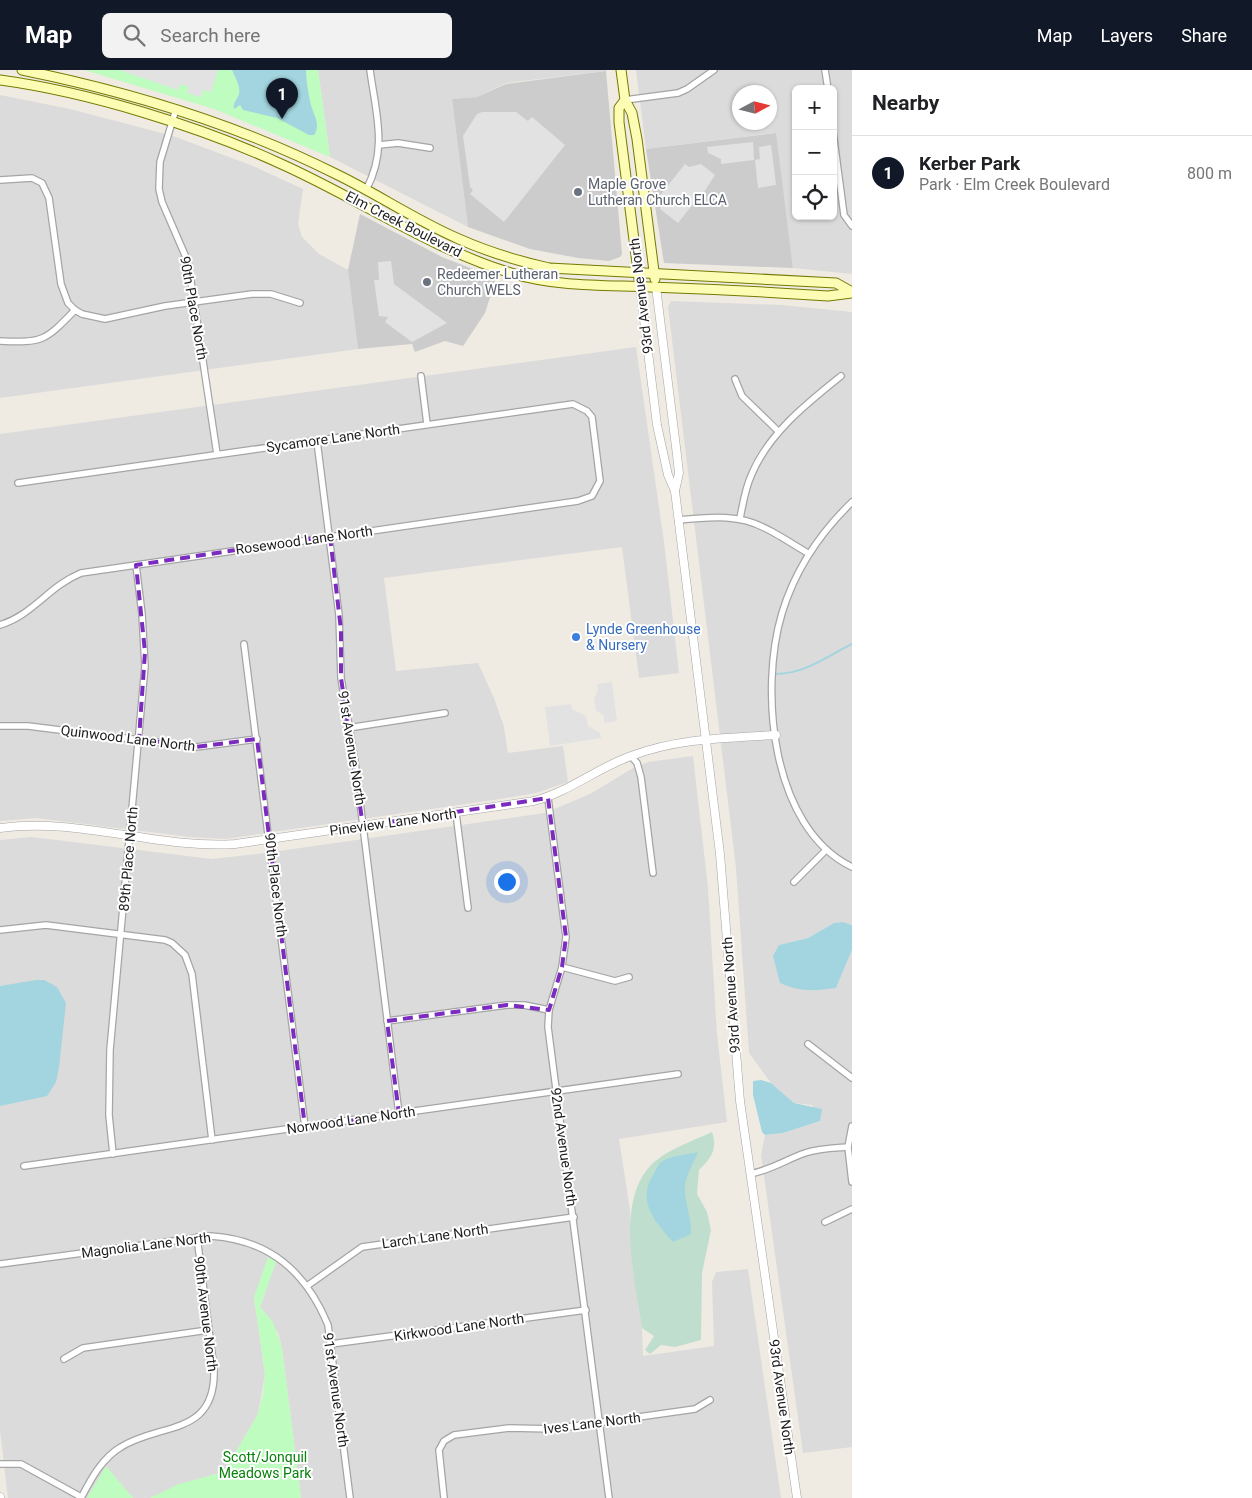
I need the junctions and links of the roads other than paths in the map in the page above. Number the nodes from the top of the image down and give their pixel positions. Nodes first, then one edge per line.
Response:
1 (22, 70) edge
2 (370, 70) edge
3 (621, 70) edge
4 (714, 70) edge
5 (825, 70) edge
6 (0, 80) edge
7 (827, 85) edge
8 (625, 100) junction
9 (176, 109) junction
10 (171, 122) junction
11 (379, 145) junction
12 (430, 148) dead end
13 (837, 162) edge
14 (0, 180) edge
15 (366, 190) junction
16 (852, 226) edge
17 (639, 273) junction
18 (655, 274) junction
19 (640, 287) junction
20 (656, 287) junction
21 (852, 293) edge
22 (195, 302) junction
23 (300, 304) dead end
24 (75, 310) junction
25 (0, 340) edge
26 (420, 376) dead end
27 (841, 376) dead end
28 (735, 379) dead end
29 (428, 424) junction
30 (778, 431) junction
31 (317, 441) junction
32 (217, 454) junction
33 (600, 468) joint
34 (18, 483) dead end
35 (675, 491) junction
36 (852, 502) edge
37 (740, 518) junction
38 (678, 520) junction
39 (330, 536) junction
40 (809, 554) junction
41 (136, 565) junction
42 (0, 625) edge
43 (244, 644) dead end
44 (445, 713) dead end
45 (0, 726) edge
46 (348, 728) junction
47 (776, 735) junction
48 (257, 739) junction
49 (706, 739) junction
50 (140, 740) junction
51 (631, 756) junction
52 (548, 798) junction
53 (456, 813) junction
54 (363, 826) junction
55 (0, 828) edge
56 (130, 836) junction
57 (270, 839) junction
58 (826, 850) junction
59 (852, 867) edge
60 (653, 873) dead end
61 (794, 882) dead end
62 (468, 908) dead end
63 (0, 930) edge
64 (121, 933) junction
65 (562, 967) junction
66 (630, 977) dead end
67 (549, 1010) junction
68 (387, 1021) junction
69 (808, 1044) dead end
70 (678, 1074) dead end
71 (852, 1078) edge
72 (557, 1092) junction
73 (399, 1114) junction
74 (852, 1126) edge
75 (306, 1127) junction
76 (212, 1140) junction
77 (848, 1148) junction
78 (114, 1154) junction
79 (24, 1166) dead end
80 (750, 1174) junction
81 (852, 1182) edge
82 (852, 1209) edge
83 (574, 1217) junction
84 (825, 1222) dead end
85 (197, 1237) junction
86 (0, 1264) edge
87 (307, 1286) junction
88 (586, 1310) junction
89 (208, 1330) junction
90 (331, 1344) junction
91 (64, 1359) dead end
92 (710, 1400) dead end
93 (601, 1423) junction
94 (0, 1464) edge
95 (81, 1498) edge
96 (350, 1498) edge
97 (444, 1498) edge
98 (609, 1498) edge
99 (797, 1498) edge

1 - 9 main road, Elm Creek Boulevard
2 - 11 street
3 - 8 main road, 93rd Avenue North
4 - 8 street
5 - 7 street
6 - 10 main road, Elm Creek Boulevard
8 - 17 main road, 93rd Avenue North
8 - 18 main road, 93rd Avenue North
9 - 10 street, 90th Place North
9 - 15 main road, Elm Creek Boulevard
10 - 19 main road, Elm Creek Boulevard
10 - 22 street, 90th Place North
11 - 12 street
11 - 15 street
13 - 16 street
14 - 24 street
15 - 17 main road, Elm Creek Boulevard
17 - 18 main road, Elm Creek Boulevard
17 - 19 main road, 93rd Avenue North
18 - 20 main road, 93rd Avenue North
18 - 21 main road, Elm Creek Boulevard
19 - 20 main road, Elm Creek Boulevard
19 - 35 street, 93rd Avenue North
20 - 21 main road, Elm Creek Boulevard
20 - 35 street, 93rd Avenue North
22 - 23 street
22 - 24 street
22 - 32 street, 90th Place North
24 - 25 street
26 - 29 street
27 - 30 street
28 - 30 street
29 - 31 street, Sycamore Lane North
29 - 33 street, Sycamore Lane North
30 - 37 street
31 - 32 street, Sycamore Lane North
31 - 39 street, 91st Avenue North
32 - 34 street, Sycamore Lane North
33 - 39 street, Rosewood Lane North
35 - 38 street, 93rd Avenue North
36 - 40 street
37 - 38 street
37 - 40 street
38 - 49 street, 93rd Avenue North
39 - 41 street, Rosewood Lane North
39 - 46 street, 91st Avenue North
40 - 47 street
41 - 42 street, Rosewood Lane North
41 - 50 street, 89th Place North
43 - 48 street, 90th Place North
44 - 46 street
45 - 50 street, Quinwood Lane North
46 - 54 street, 91st Avenue North
47 - 49 street, Pineview Lane North
47 - 58 street
48 - 50 street, Quinwood Lane North
48 - 57 street, 90th Place North
49 - 51 street, Pineview Lane North
49 - 80 street, 93rd Avenue North
50 - 56 street, 89th Place North
51 - 52 street, Pineview Lane North
51 - 60 street
52 - 53 street, Pineview Lane North
52 - 65 street, 92nd Avenue North
53 - 54 street, Pineview Lane North
53 - 62 street
54 - 57 street, Pineview Lane North
54 - 68 street, 91st Avenue North
55 - 56 street, Pineview Lane North
56 - 57 street, Pineview Lane North
56 - 64 street, 89th Place North
57 - 75 street, 90th Place North
58 - 59 street
58 - 61 street
63 - 64 street
64 - 76 street
64 - 78 street, 89th Place North
65 - 66 street
65 - 67 street, 92nd Avenue North
67 - 68 street
67 - 72 street, 92nd Avenue North
68 - 73 street, 91st Avenue North
69 - 71 street
70 - 72 street, Norwood Lane North
72 - 73 street, Norwood Lane North
72 - 83 street, 92nd Avenue North
73 - 75 street, Norwood Lane North
74 - 77 street
75 - 76 street, Norwood Lane North
76 - 78 street, Norwood Lane North
77 - 80 street
77 - 81 street
78 - 79 street, Norwood Lane North
80 - 99 street, 93rd Avenue North
82 - 84 street
83 - 87 street, Larch Lane North
83 - 88 street, 92nd Avenue North
85 - 86 street, Magnolia Lane North
85 - 87 street, Magnolia Lane North
85 - 89 street, 90th Avenue North
87 - 90 street, 91st Avenue North
88 - 90 street, Kirkwood Lane North
88 - 93 street, 92nd Avenue North
89 - 91 street
89 - 95 street, 90th Avenue North
90 - 96 street, 91st Avenue North
92 - 93 street, Ives Lane North
93 - 97 street, Ives Lane North
93 - 98 street, 92nd Avenue North
94 - 95 street

